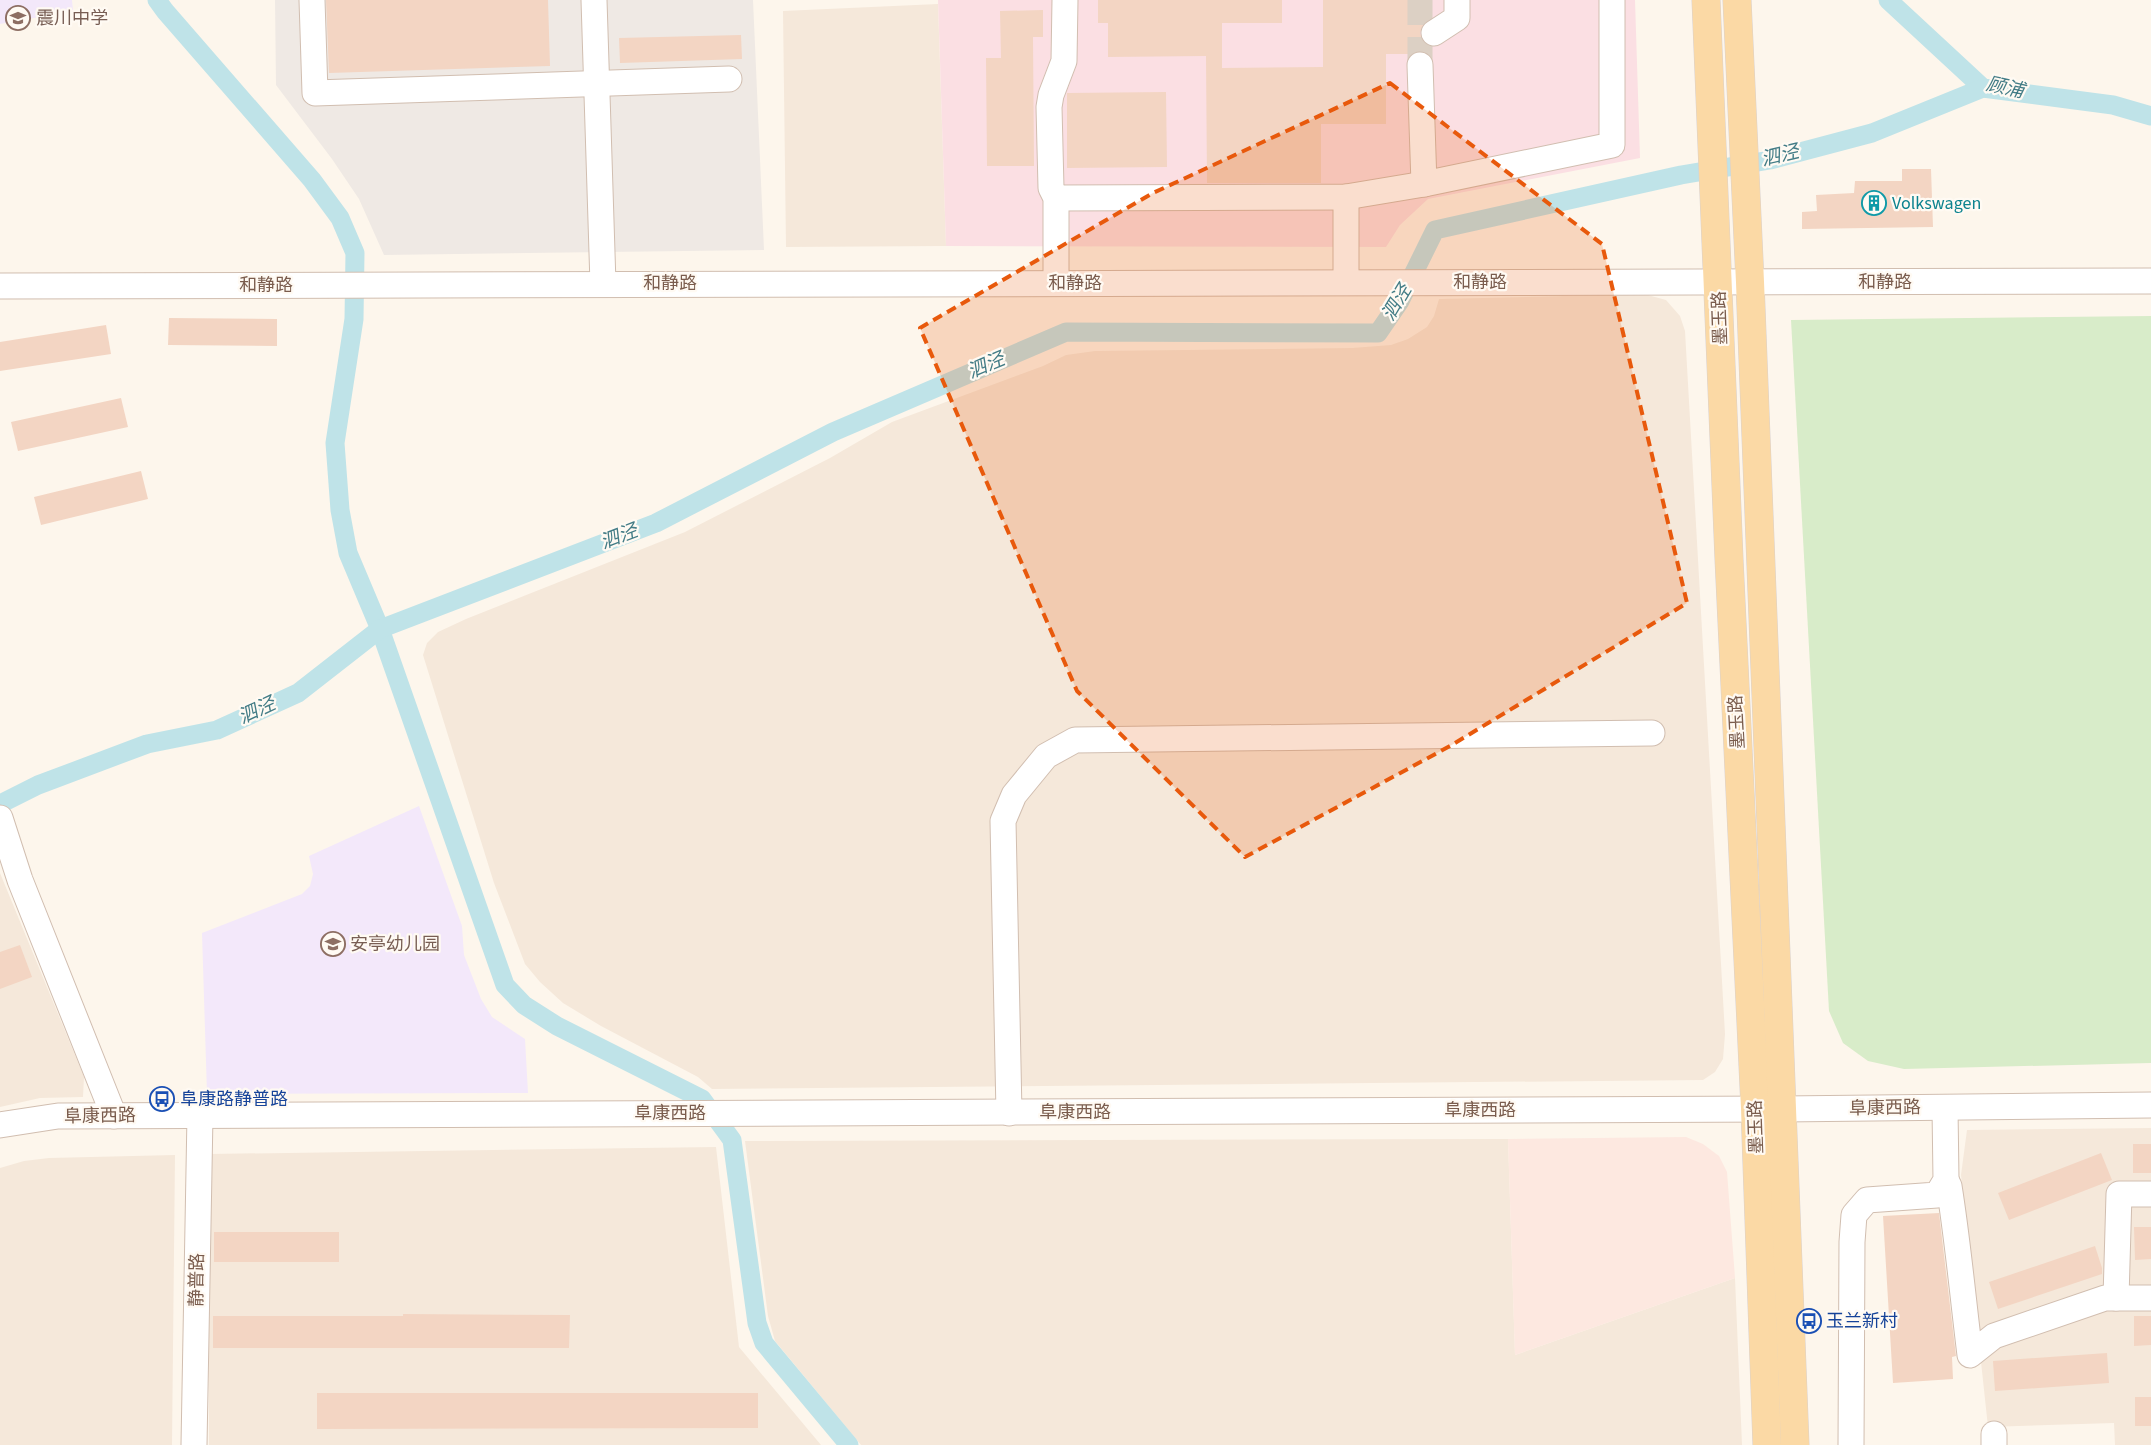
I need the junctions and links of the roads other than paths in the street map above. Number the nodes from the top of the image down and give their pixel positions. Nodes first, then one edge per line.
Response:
1 (312, 0) edge
2 (594, 0) edge
3 (1065, 0) edge
4 (1457, 0) edge
5 (1612, 0) edge
6 (1706, 0) edge
7 (1737, 0) edge
8 (1434, 34) dead end
9 (1420, 66) tunnel mouth
10 (729, 79) dead end
11 (597, 84) junction
12 (1424, 184) junction
13 (1346, 197) junction
14 (1056, 198) junction
15 (1346, 282) junction
16 (1718, 282) junction
17 (1750, 282) junction
18 (2151, 282) edge
19 (1056, 283) junction
20 (604, 284) junction
21 (0, 286) edge
22 (1652, 733) dead end
23 (2, 823) edge
24 (2151, 1105) edge
25 (1755, 1108) junction
26 (1944, 1108) junction
27 (1782, 1109) junction
28 (1010, 1113) junction
29 (114, 1116) junction
30 (200, 1116) junction
31 (0, 1125) edge
32 (1946, 1180) junction
33 (2151, 1194) edge
34 (2116, 1298) junction
35 (2151, 1298) edge
36 (194, 1445) edge
37 (1767, 1445) edge
38 (1795, 1445) edge
39 (1852, 1445) edge

1 - 11 street
2 - 11 street
3 - 14 street
4 - 8 street
5 - 12 street
6 - 16 main road, 墨玉路
7 - 17 main road, 墨玉路
9 - 12 street
10 - 11 street
11 - 20 street
12 - 13 street
13 - 14 street
13 - 15 street
14 - 19 street
15 - 16 street, 和静路
15 - 19 street, 和静路
16 - 17 street, 和静路
16 - 25 main road, 墨玉路
17 - 18 street, 和静路
17 - 27 main road, 墨玉路
19 - 20 street, 和静路
20 - 21 street, 和静路
22 - 28 street
23 - 29 street
24 - 26 street, 阜康西路
25 - 27 street, 阜康西路
25 - 28 street, 阜康西路
25 - 37 main road, 墨玉路
26 - 27 street, 阜康西路
26 - 32 street
27 - 38 main road, 墨玉路
28 - 30 street, 阜康西路
29 - 30 street, 阜康西路
29 - 31 street, 阜康西路
30 - 36 street, 静普路
32 - 34 street
32 - 39 street
33 - 34 street
34 - 35 street

